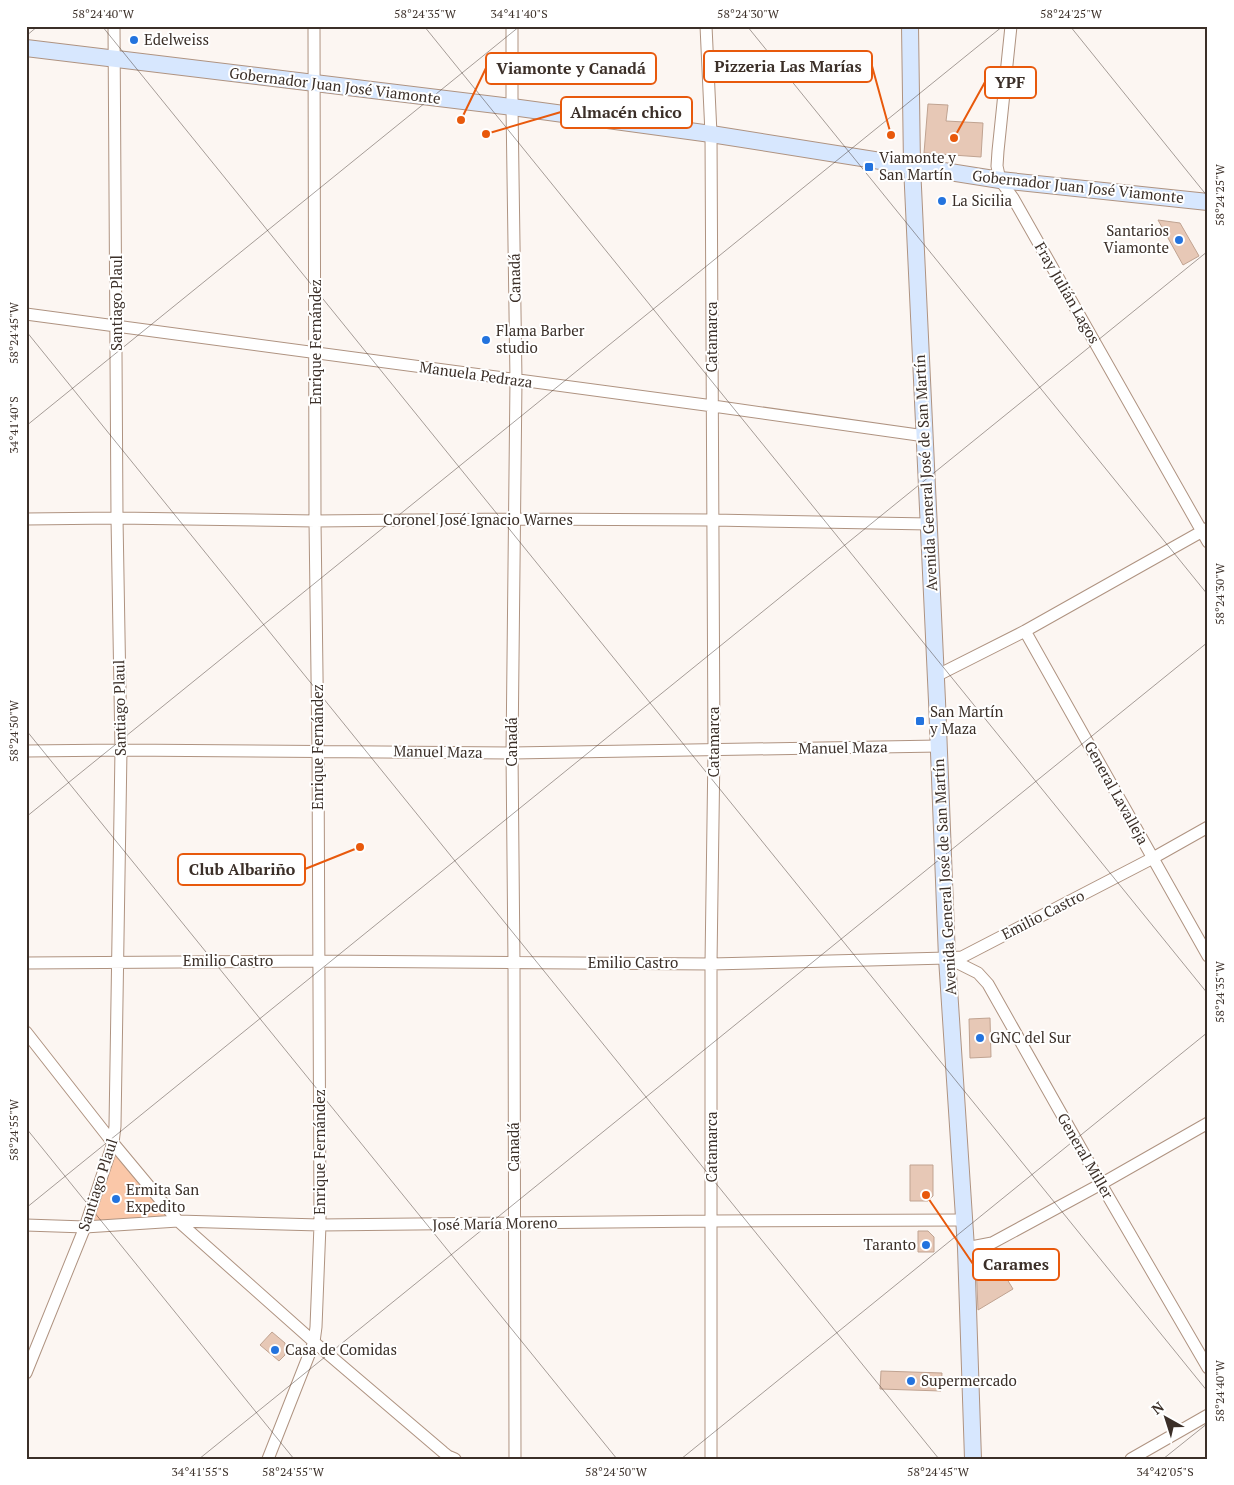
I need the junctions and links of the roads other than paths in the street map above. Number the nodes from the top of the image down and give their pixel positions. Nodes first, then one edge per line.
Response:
1 (114, 26) edge
2 (314, 26) edge
3 (512, 26) edge
4 (706, 26) edge
5 (910, 26) edge
6 (1011, 26) edge
7 (26, 48) edge
8 (114, 59) junction
9 (315, 83) junction
10 (512, 107) junction
11 (711, 134) junction
12 (912, 166) junction
13 (1000, 180) junction
14 (1208, 202) edge
15 (26, 314) edge
16 (117, 327) junction
17 (316, 353) junction
18 (516, 380) junction
19 (713, 406) junction
20 (925, 436) junction
21 (117, 518) junction
22 (26, 519) edge
23 (515, 519) junction
24 (712, 520) junction
25 (315, 522) junction
26 (929, 524) junction
27 (1206, 534) edge
28 (1025, 630) junction
29 (936, 676) junction
30 (939, 746) junction
31 (120, 750) junction
32 (714, 750) junction
33 (26, 751) edge
34 (318, 751) junction
35 (512, 753) junction
36 (1208, 827) edge
37 (1153, 858) junction
38 (1208, 956) edge
39 (947, 958) junction
40 (319, 961) junction
41 (117, 962) junction
42 (26, 963) edge
43 (514, 963) junction
44 (711, 964) junction
45 (26, 1032) edge
46 (1208, 1123) edge
47 (113, 1143) junction
48 (1101, 1184) junction
49 (963, 1220) junction
50 (178, 1221) junction
51 (712, 1221) junction
52 (514, 1224) junction
53 (26, 1225) edge
54 (320, 1225) junction
55 (85, 1227) junction
56 (966, 1248) junction
57 (314, 1342) junction
58 (1208, 1368) edge
59 (26, 1373) edge
60 (1208, 1415) edge
61 (268, 1459) edge
62 (455, 1459) edge
63 (515, 1459) edge
64 (712, 1459) edge
65 (973, 1459) edge
66 (1131, 1459) edge

1 - 8 street, Santiago Plaul
2 - 9 street, Enrique Fernández
3 - 10 street, Canadá
4 - 11 street, Catamarca
5 - 12 main road, Avenida General José de San Martín
6 - 13 street, Fray Julián Lagos
7 - 8 main road, Gobernador Juan José Viamonte
8 - 9 main road, Gobernador Juan José Viamonte
8 - 16 street, Santiago Plaul
9 - 10 main road, Gobernador Juan José Viamonte
9 - 17 street, Enrique Fernández
10 - 11 main road, Gobernador Juan José Viamonte
10 - 18 street, Canadá
11 - 12 main road, Gobernador Juan José Viamonte
11 - 19 street, Catamarca
12 - 13 main road, Gobernador Juan José Viamonte
12 - 20 main road, Avenida General José de San Martín
13 - 14 main road, Gobernador Juan José Viamonte
13 - 27 street, Fray Julián Lagos
15 - 16 street, Manuela Pedraza
16 - 17 street, Manuela Pedraza
16 - 21 street, Santiago Plaul
17 - 18 street, Manuela Pedraza
17 - 25 street, Enrique Fernández
18 - 19 street, Manuela Pedraza
18 - 23 street, Canadá
19 - 20 street, Manuela Pedraza
19 - 24 street, Catamarca
20 - 26 main road, Avenida General José de San Martín
21 - 22 street, Coronel José Ignacio Warnes
21 - 25 street, Coronel José Ignacio Warnes
21 - 31 street, Santiago Plaul
23 - 24 street, Coronel José Ignacio Warnes
23 - 25 street, Coronel José Ignacio Warnes
23 - 35 street, Canadá
24 - 26 street, Coronel José Ignacio Warnes
24 - 32 street, Catamarca
25 - 34 street, Enrique Fernández
26 - 29 main road, Avenida General José de San Martín
27 - 28 street
28 - 29 street
28 - 37 street, General Lavalleja
29 - 30 main road, Avenida General José de San Martín
30 - 32 street, Manuel Maza
30 - 39 main road, Avenida General José de San Martín
31 - 33 street, Manuel Maza
31 - 34 street, Manuel Maza
31 - 41 street, Santiago Plaul
32 - 35 street, Manuel Maza
32 - 44 street, Catamarca
34 - 35 street, Manuel Maza
34 - 40 street, Enrique Fernández
35 - 43 street, Canadá
36 - 37 street, Emilio Castro
37 - 38 street, General Lavalleja
37 - 39 street, Emilio Castro
39 - 44 street, Emilio Castro
39 - 48 street, General Miller
39 - 49 main road, Avenida General José de San Martín
40 - 41 street, Emilio Castro
40 - 43 street, Emilio Castro
40 - 54 street, Enrique Fernández
41 - 42 street, Emilio Castro
41 - 47 street, Santiago Plaul
43 - 44 street, Emilio Castro
43 - 52 street, Canadá
44 - 51 street, Catamarca
45 - 47 street
46 - 48 street
47 - 50 street
47 - 55 street, Santiago Plaul
48 - 56 street
48 - 58 street, General Miller
49 - 51 street, José María Moreno
49 - 56 main road, Avenida General José de San Martín
50 - 54 street, José María Moreno
50 - 55 street, José María Moreno
50 - 57 street
51 - 52 street, José María Moreno
51 - 64 street, Catamarca
52 - 54 street, José María Moreno
52 - 63 street, Canadá
53 - 55 street, José María Moreno
54 - 57 street, Enrique Fernández
55 - 59 street, Santiago Plaul
56 - 65 main road, Avenida General José de San Martín
57 - 61 street, Enrique Fernández
57 - 62 street
60 - 66 street

